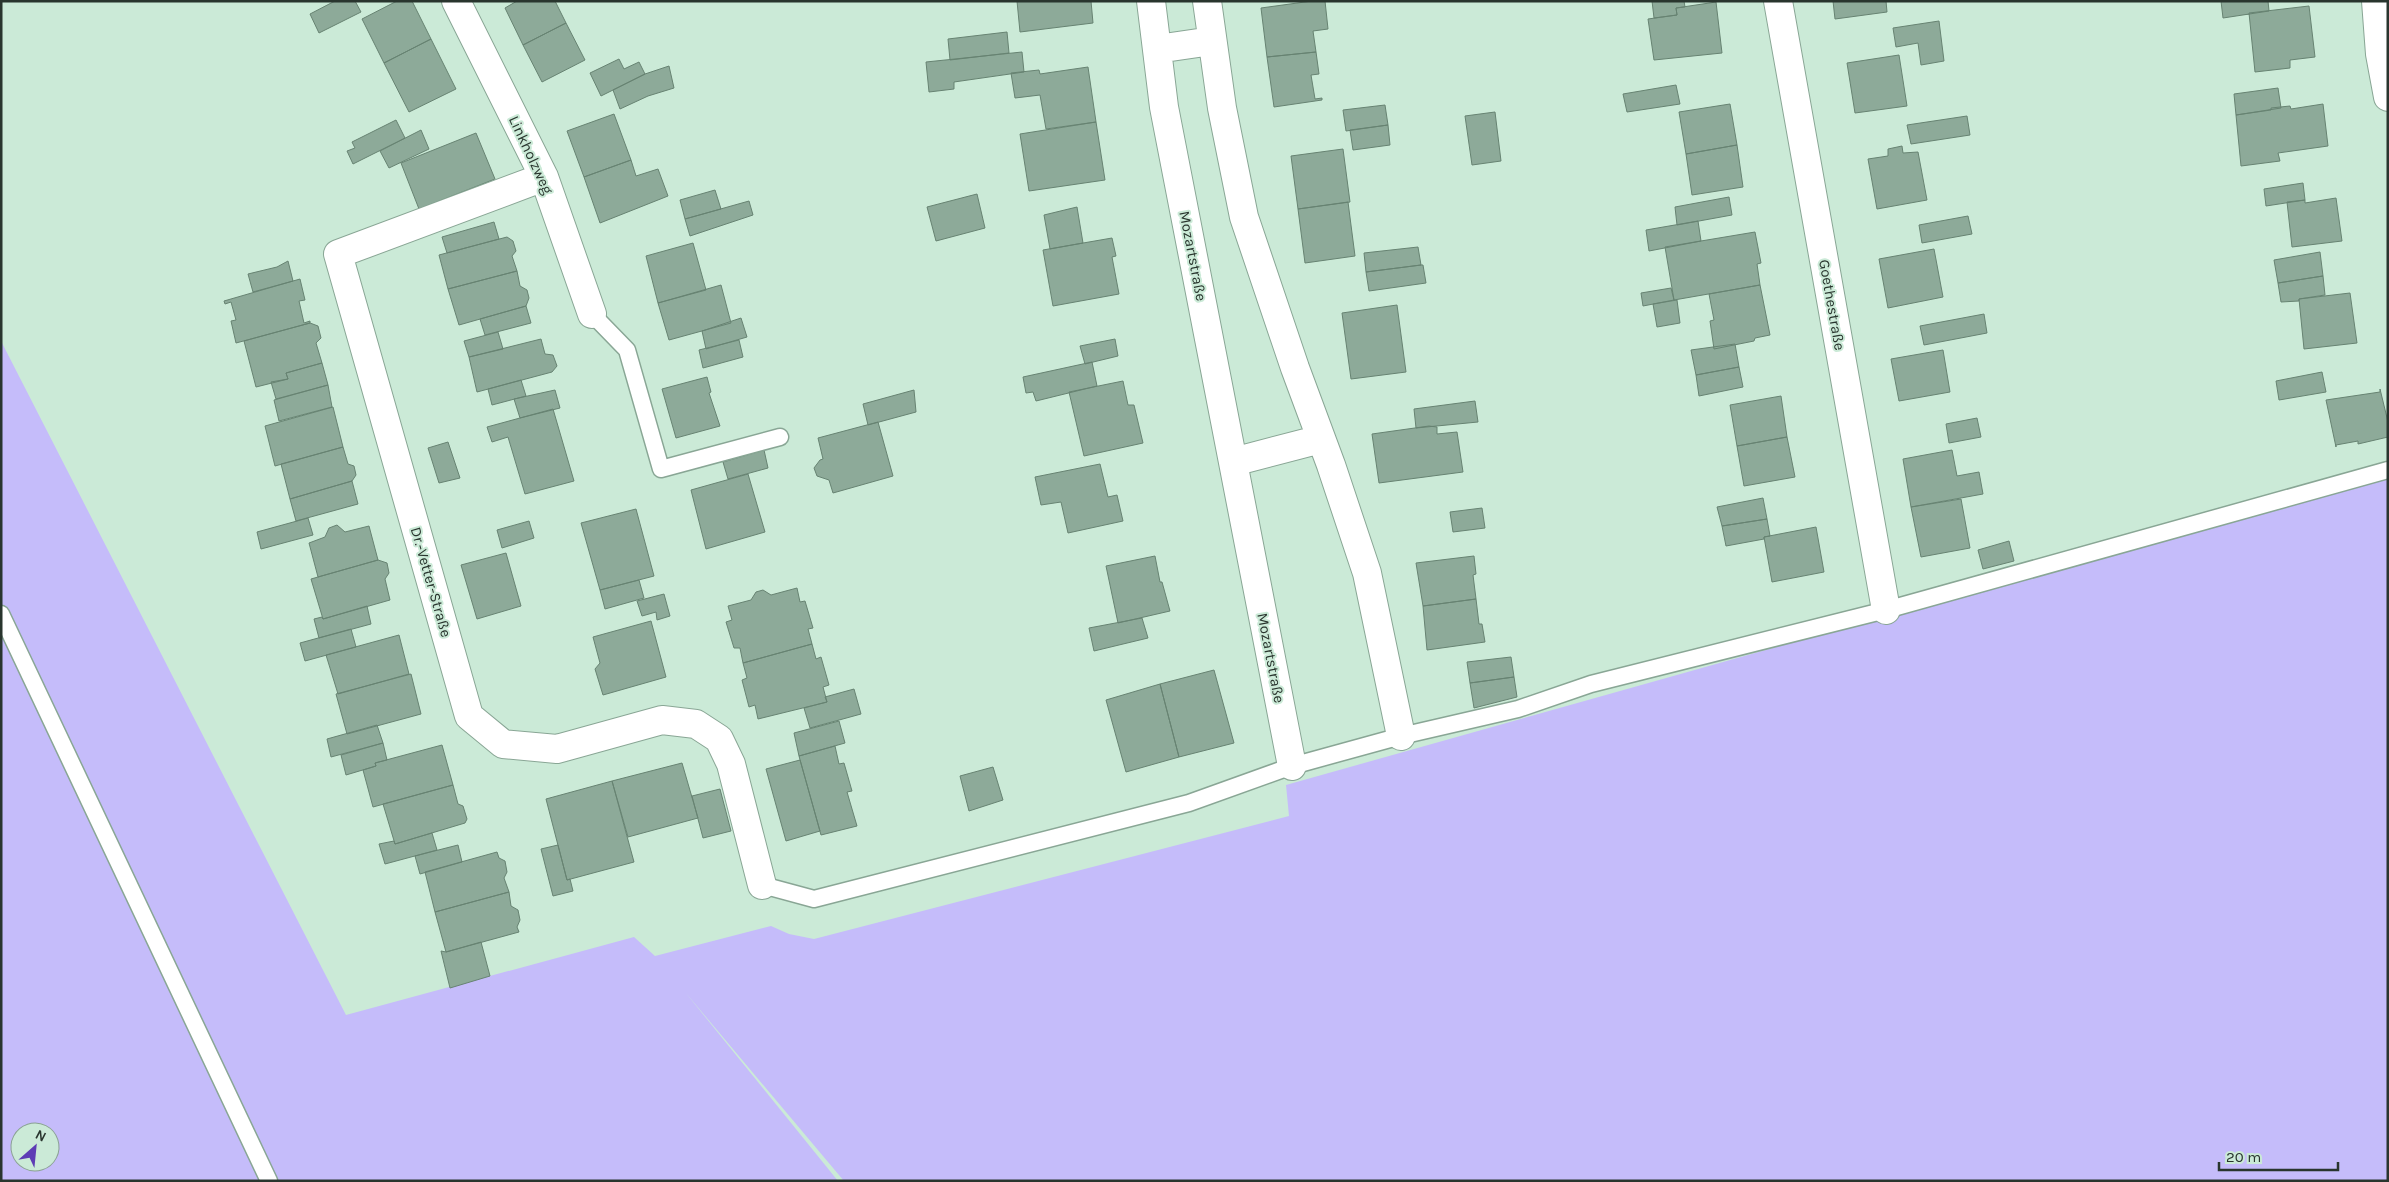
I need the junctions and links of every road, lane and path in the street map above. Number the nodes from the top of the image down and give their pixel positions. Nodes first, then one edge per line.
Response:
1 (456, 1) edge
2 (1151, 1) edge
3 (1207, 1) edge
4 (1778, 1) edge
5 (2376, 1) edge
6 (1212, 41) junction
7 (1157, 49) junction
8 (2384, 54) edge
9 (2388, 97) edge
10 (544, 177) junction
11 (592, 314) joint
12 (780, 437) dead end
13 (1321, 439) junction
14 (1233, 462) junction
15 (2388, 470) edge
16 (1886, 610) junction
17 (1, 614) edge
18 (1401, 736) junction
19 (1292, 766) junction
20 (762, 885) joint
21 (269, 1181) edge

1 - 10 street, Linkholzweg
2 - 7 street, Mozartstraße
3 - 6 street
4 - 16 street, Goethestraße
5 - 8 street
6 - 7 street
6 - 13 street
7 - 14 street, Mozartstraße
8 - 9 street
10 - 11 street, Linkholzweg
10 - 20 street, Dr.-Vetter-Straße
11 - 12 lane
13 - 14 street
13 - 18 street
14 - 19 street, Mozartstraße
15 - 16 lane
16 - 18 lane
17 - 21 lane
18 - 19 lane
19 - 20 lane

